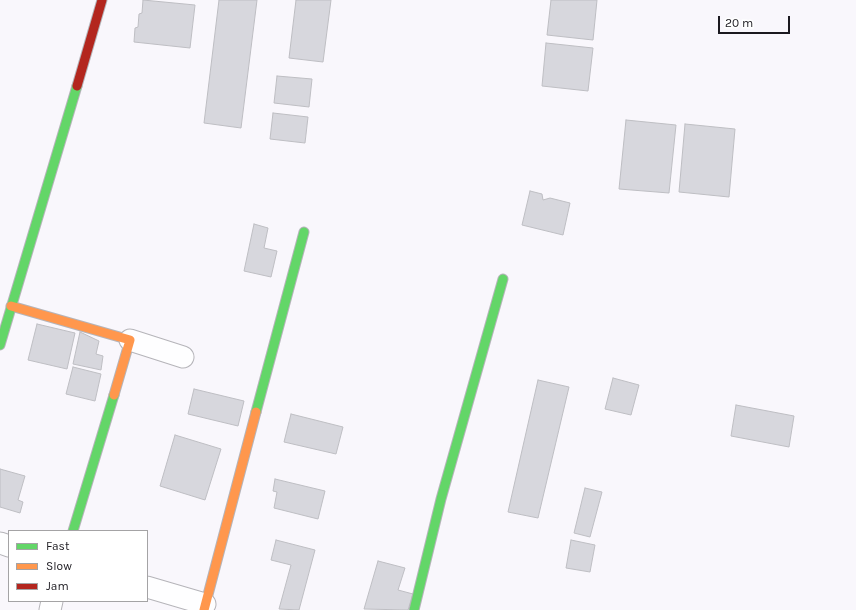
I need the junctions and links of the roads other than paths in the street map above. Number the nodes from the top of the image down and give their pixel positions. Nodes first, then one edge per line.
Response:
1 (102, 0) edge
2 (304, 232) dead end
3 (503, 279) dead end
4 (11, 306) junction
5 (130, 340) junction
6 (0, 345) edge
7 (183, 357) dead end
8 (73, 530) edge
9 (148, 588) edge
10 (204, 607) edge
11 (414, 610) edge

1 - 4 street
2 - 10 street
3 - 11 street
4 - 5 street
4 - 6 street
5 - 7 street
5 - 8 street
9 - 10 street

